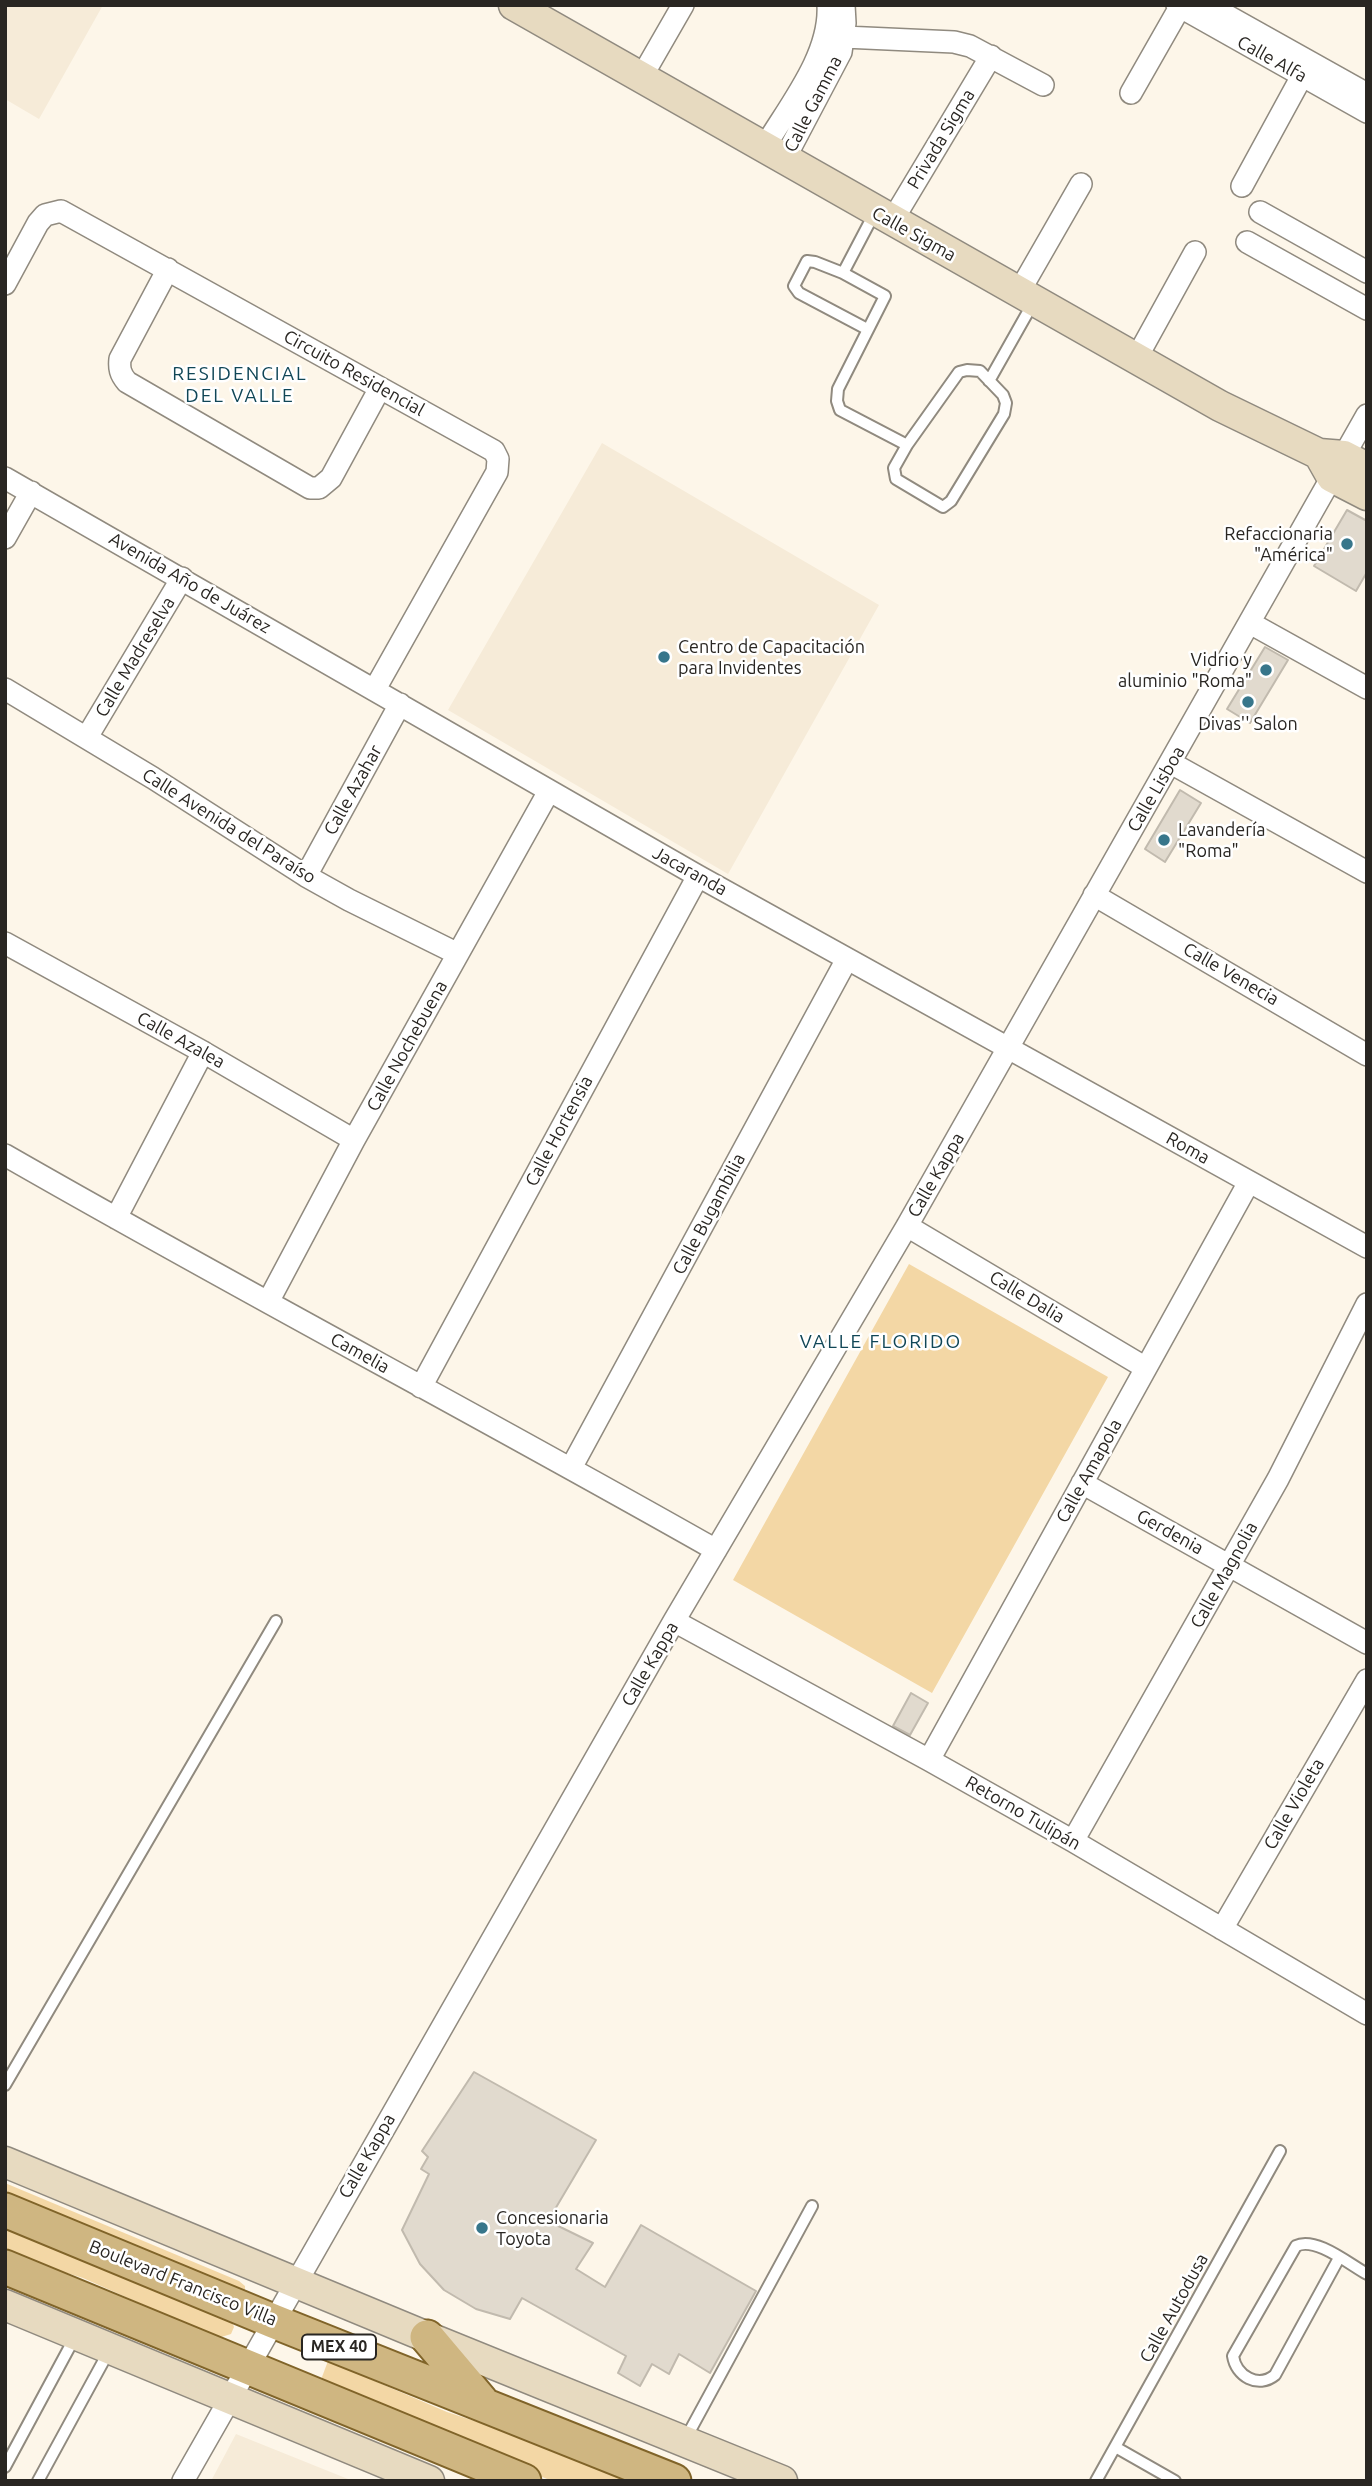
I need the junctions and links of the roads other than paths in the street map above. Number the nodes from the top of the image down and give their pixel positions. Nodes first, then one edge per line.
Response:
1 (683, 5) edge
2 (828, 5) edge
3 (844, 5) edge
4 (518, 6) edge
5 (1179, 6) edge
6 (1219, 8) edge
7 (844, 37) junction
8 (1262, 45) junction
9 (991, 56) junction
10 (1302, 76) junction
11 (641, 78) junction
12 (1043, 85) dead end
13 (1131, 93) dead end
14 (1367, 94) edge
15 (1367, 112) edge
16 (774, 154) junction
17 (1081, 184) dead end
18 (1242, 186) dead end
19 (1260, 212) dead end
20 (883, 216) junction
21 (1247, 242) dead end
22 (1195, 252) dead end
23 (168, 270) junction
24 (1367, 272) edge
25 (843, 273) junction
26 (5, 284) edge
27 (1027, 297) junction
28 (1367, 309) edge
29 (867, 329) junction
30 (1136, 359) junction
31 (989, 381) junction
32 (380, 388) junction
33 (1367, 415) edge
34 (906, 445) junction
35 (1340, 464) edge
36 (5, 478) edge
37 (31, 492) junction
38 (1367, 495) edge
39 (5, 538) edge
40 (182, 578) junction
41 (1250, 623) junction
42 (1367, 688) edge
43 (5, 689) edge
44 (375, 689) junction
45 (400, 704) junction
46 (87, 737) junction
47 (1171, 763) junction
48 (549, 791) junction
49 (1367, 873) edge
50 (306, 876) junction
51 (698, 876) junction
52 (1094, 895) junction
53 (5, 943) edge
54 (458, 954) junction
55 (847, 959) junction
56 (1008, 1049) junction
57 (203, 1052) junction
58 (1367, 1055) edge
59 (354, 1140) junction
60 (5, 1155) edge
61 (1249, 1182) junction
62 (116, 1218) junction
63 (907, 1226) junction
64 (1367, 1247) edge
65 (268, 1302) junction
66 (1367, 1304) edge
67 (1146, 1368) junction
68 (421, 1387) junction
69 (571, 1468) junction
70 (1082, 1483) junction
71 (716, 1550) junction
72 (1229, 1566) junction
73 (276, 1621) dead end
74 (674, 1621) junction
75 (1367, 1643) edge
76 (1367, 1680) edge
77 (929, 1760) junction
78 (1073, 1841) junction
79 (1222, 1929) junction
80 (1367, 2014) edge
81 (5, 2085) edge
82 (1280, 2151) dead end
83 (5, 2162) edge
84 (812, 2206) dead end
85 (5, 2210) edge
86 (1339, 2258) junction
87 (5, 2267) edge
88 (1367, 2274) edge
89 (295, 2282) junction
90 (5, 2305) edge
91 (273, 2321) junction
92 (76, 2334) junction
93 (427, 2337) junction
94 (110, 2349) junction
95 (246, 2366) junction
96 (228, 2399) junction
97 (485, 2405) junction
98 (684, 2440) junction
99 (1117, 2448) junction
100 (5, 2467) edge
101 (38, 2481) edge
102 (183, 2481) edge
103 (429, 2481) edge
104 (524, 2481) edge
105 (674, 2481) edge
106 (782, 2481) edge
107 (1096, 2481) edge
108 (1175, 2481) edge

1 - 11 street
2 - 16 street, Calle Gamma
3 - 7 street, Calle Gamma
4 - 11 street, Calle Sigma
5 - 8 street, Calle Alfa
5 - 13 street
6 - 8 street, Calle Alfa
7 - 9 street
7 - 16 street, Calle Gamma
8 - 10 street, Calle Alfa
8 - 14 street, Calle Alfa
9 - 12 street
9 - 20 street, Privada Sigma
10 - 15 street, Calle Alfa
10 - 18 street
11 - 16 street, Calle Sigma
16 - 20 street, Calle Sigma
17 - 27 street
19 - 24 street
20 - 25 lane
20 - 27 street, Calle Sigma
21 - 28 street
22 - 30 street
23 - 26 street, Circuito Residencial
23 - 32 street, Circuito Residencial
23 - 32 street
25 - 29 lane
25 - 29 lane
27 - 30 street, Calle Sigma
27 - 31 lane
29 - 34 lane
30 - 35 street, Calle Sigma
31 - 34 lane
31 - 34 lane
32 - 44 street, Circuito Residencial
33 - 35 street
35 - 38 street, Calle Sigma
35 - 41 street, Calle Lisboa
36 - 37 street, Avenida Año de Juárez
37 - 39 street
37 - 40 street, Avenida Año de Juárez
40 - 44 street, Avenida Año de Juárez
40 - 46 street, Calle Madreselva
41 - 42 street
41 - 47 street, Calle Lisboa
43 - 46 street, Calle Avenida del Paraíso
44 - 45 street, Jacaranda
45 - 48 street, Jacaranda
45 - 50 street, Calle Azahar
46 - 50 street, Calle Avenida del Paraíso
47 - 49 street
47 - 52 street, Calle Lisboa
48 - 51 street, Jacaranda
48 - 54 street, Calle Nochebuena
50 - 54 street, Calle Avenida del Paraíso
51 - 55 street, Jacaranda
51 - 68 street, Calle Hortensia
52 - 56 street, Calle Lisboa
52 - 58 street, Calle Venecia
53 - 57 street, Calle Azalea
54 - 59 street, Calle Nochebuena
55 - 56 street, Jacaranda
55 - 69 street, Calle Bugambilia
56 - 61 street, Roma
56 - 63 street, Calle Kappa
57 - 59 street, Calle Azalea
57 - 62 street
59 - 65 street, Calle Nochebuena
60 - 62 street, Camelia
61 - 64 street, Roma
61 - 67 street, Calle Amapola
62 - 65 street, Camelia
63 - 67 street, Calle Dalia
63 - 71 street, Calle Kappa
65 - 68 street, Camelia
66 - 72 street, Calle Magnolia
67 - 70 street, Calle Amapola
68 - 69 street, Camelia
69 - 71 street, Camelia
70 - 72 street, Gerdenia
70 - 77 street, Calle Amapola
71 - 74 street, Calle Kappa
72 - 75 street, Gerdenia
72 - 78 street, Calle Magnolia
73 - 81 lane
74 - 77 street, Retorno Tulipán
74 - 89 street, Calle Kappa
76 - 79 street, Calle Violeta
77 - 78 street, Retorno Tulipán
78 - 79 street, Retorno Tulipán
79 - 80 street, Retorno Tulipán
82 - 99 lane, Calle Autodusa
83 - 89 street
84 - 98 lane
85 - 91 main road, Boulevard Francisco Villa / MEX 40
86 - 86 lane
86 - 88 lane
87 - 95 main road
89 - 91 street, Calle Kappa
89 - 93 street
90 - 92 street
91 - 95 street, Calle Kappa
91 - 97 main road, Boulevard Francisco Villa / MEX 40
92 - 94 street
92 - 100 lane
93 - 97 main road
93 - 98 street
94 - 96 street
94 - 101 lane
95 - 96 street, Calle Kappa
95 - 104 main road
96 - 102 street, Calle Kappa
96 - 103 street
97 - 105 main road, Boulevard Francisco Villa / MEX 40
98 - 106 street
99 - 107 lane, Calle Autodusa
99 - 108 lane

